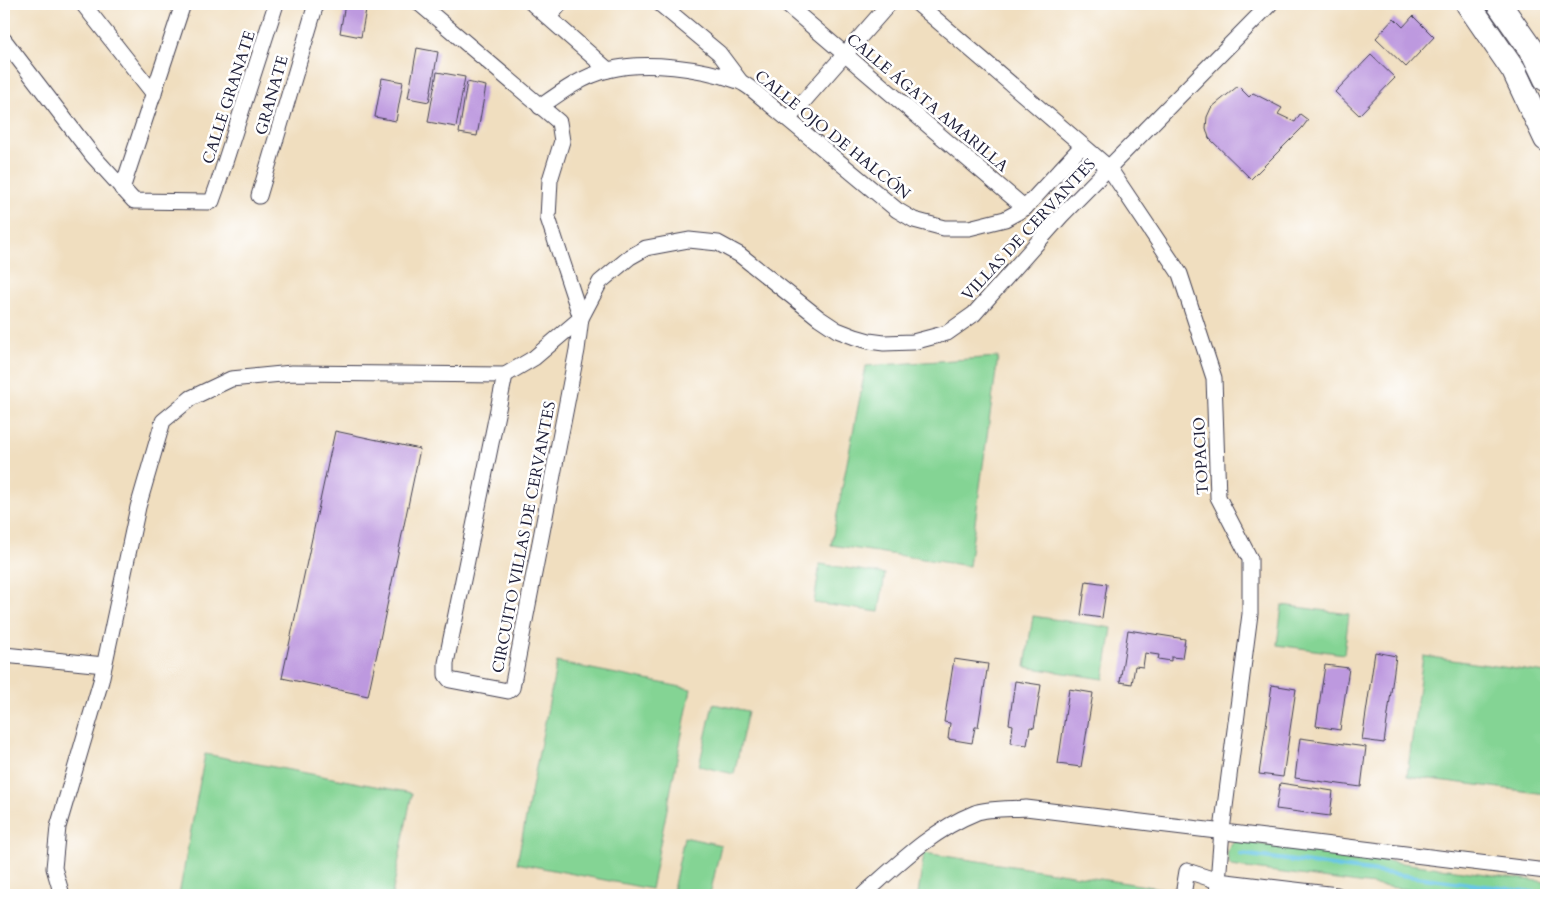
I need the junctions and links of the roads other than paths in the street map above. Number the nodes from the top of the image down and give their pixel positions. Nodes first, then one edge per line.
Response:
1 (84, 4) edge
2 (183, 4) edge
3 (276, 4) edge
4 (316, 4) edge
5 (420, 4) edge
6 (533, 4) edge
7 (560, 4) edge
8 (660, 4) edge
9 (786, 4) edge
10 (889, 4) edge
11 (918, 4) edge
12 (1270, 4) edge
13 (1468, 4) edge
14 (1499, 4) edge
15 (549, 17) junction
16 (4, 40) edge
17 (845, 54) junction
18 (1540, 55) edge
19 (608, 70) junction
20 (1546, 79) edge
21 (740, 81) junction
22 (154, 94) junction
23 (1528, 98) junction
24 (540, 106) junction
25 (1546, 114) edge
26 (788, 119) junction
27 (1546, 139) edge
28 (1082, 146) junction
29 (1109, 168) junction
30 (122, 189) junction
31 (259, 196) dead end
32 (1025, 208) junction
33 (581, 318) junction
34 (505, 375) junction
35 (4, 655) edge
36 (104, 665) junction
37 (1222, 830) junction
38 (1546, 871) edge
39 (1218, 888) edge
40 (62, 895) edge
41 (863, 895) edge
42 (1183, 895) edge
43 (1337, 895) edge

1 - 22 street
2 - 22 street
3 - 30 street, CALLE GRANATE
4 - 31 street, GRANATE
5 - 24 street
6 - 15 street
7 - 15 street
8 - 21 street
9 - 17 street, CALLE ÁGATA AMARILLA
10 - 17 street
11 - 28 street, TOPACIO
12 - 29 street, VILLAS DE CERVANTES
13 - 23 main road
14 - 18 main road
15 - 19 street
16 - 30 street
17 - 26 street
17 - 32 street, CALLE ÁGATA AMARILLA
18 - 20 main road
19 - 21 street, CALLE OJO DE HALCÓN
19 - 24 street, CALLE OJO DE HALCÓN
21 - 26 street, CALLE OJO DE HALCÓN
22 - 30 street
23 - 25 main road
23 - 27 main road
24 - 33 street
26 - 32 street, CALLE OJO DE HALCÓN
28 - 29 street, TOPACIO
28 - 32 street, CALLE OJO DE HALCÓN
29 - 33 street, VILLAS DE CERVANTES
29 - 37 street, TOPACIO
33 - 34 street, VILLAS DE CERVANTES
33 - 34 street, CIRCUITO VILLAS DE CERVANTES
34 - 36 street
35 - 36 street
36 - 40 street
37 - 38 street
37 - 39 street, TOPACIO
37 - 41 street
39 - 42 street
39 - 43 street

